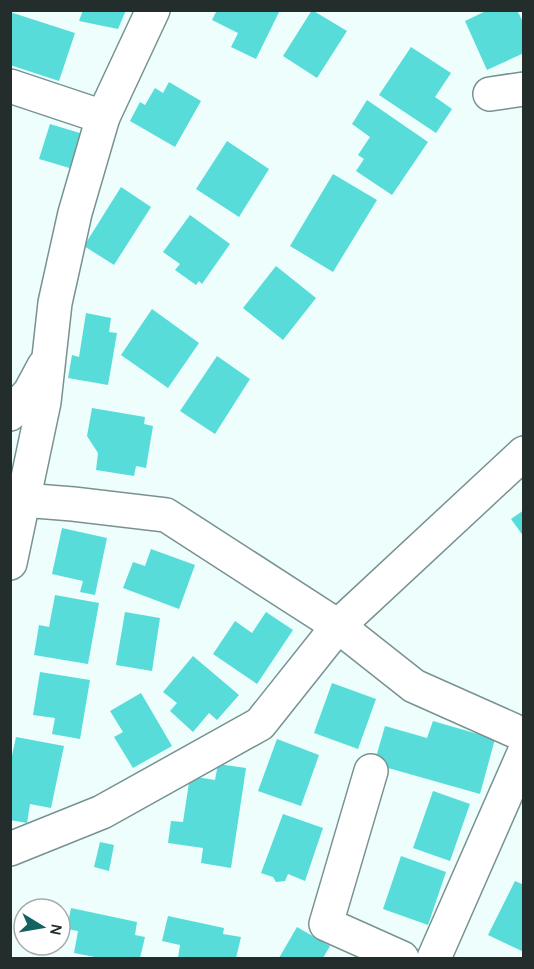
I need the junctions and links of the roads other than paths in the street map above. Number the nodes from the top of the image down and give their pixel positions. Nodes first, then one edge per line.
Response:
1 (153, 10) edge
2 (10, 86) edge
3 (524, 89) edge
4 (490, 94) dead end
5 (104, 117) junction
6 (49, 357) junction
7 (10, 414) edge
8 (524, 453) edge
9 (17, 500) edge
10 (10, 562) edge
11 (338, 626) junction
12 (524, 735) edge
13 (524, 753) edge
14 (371, 771) dead end
15 (10, 849) edge
16 (402, 958) edge
17 (434, 958) edge

1 - 5 street
2 - 5 street
3 - 4 street
5 - 6 street
6 - 7 street
6 - 9 street
8 - 11 street
9 - 10 street
9 - 11 street
11 - 12 street
11 - 15 street
13 - 17 street
14 - 16 street

